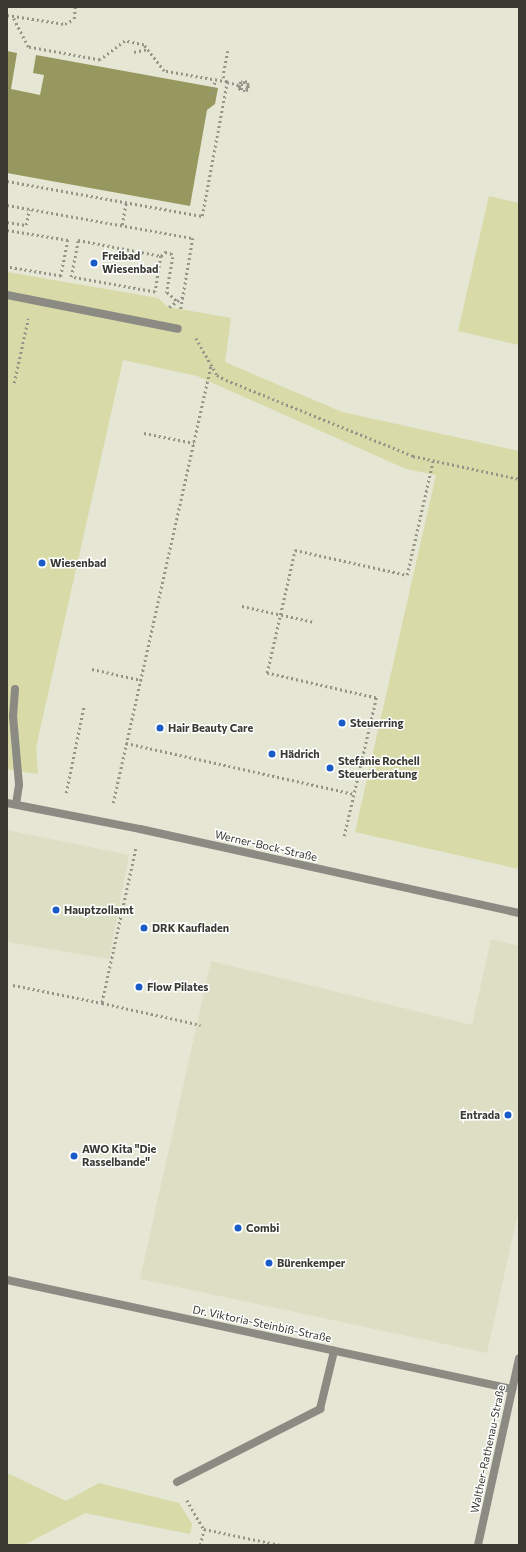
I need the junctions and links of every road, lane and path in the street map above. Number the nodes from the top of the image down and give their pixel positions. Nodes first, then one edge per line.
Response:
1 (75, 7) edge
2 (7, 15) edge
3 (12, 16) junction
4 (148, 49) junction
5 (228, 51) dead end
6 (134, 52) dead end
7 (215, 80) junction
8 (227, 82) junction
9 (244, 86) dead end
10 (212, 94) dead end
11 (7, 181) edge
12 (126, 202) junction
13 (7, 205) edge
14 (29, 209) junction
15 (7, 222) edge
16 (122, 225) junction
17 (7, 230) edge
18 (161, 256) junction
19 (7, 267) edge
20 (7, 295) edge
21 (33, 300) junction
22 (177, 301) dead end
23 (181, 309) dead end
24 (178, 329) joint
25 (212, 364) junction
26 (14, 383) dead end
27 (144, 433) dead end
28 (194, 443) junction
29 (433, 461) junction
30 (519, 479) edge
31 (242, 606) dead end
32 (280, 614) junction
33 (314, 622) dead end
34 (92, 669) dead end
35 (141, 680) junction
36 (15, 689) dead end
37 (84, 704) dead end
38 (126, 743) junction
39 (354, 794) junction
40 (7, 803) edge
41 (16, 804) junction
42 (61, 813) junction
43 (109, 823) junction
44 (140, 829) junction
45 (344, 836) dead end
46 (519, 913) edge
47 (13, 985) dead end
48 (102, 1003) junction
49 (201, 1025) dead end
50 (7, 1280) edge
51 (334, 1351) junction
52 (519, 1358) edge
53 (512, 1389) junction
54 (177, 1482) joint
55 (204, 1529) junction
56 (200, 1545) edge
57 (280, 1545) edge
58 (478, 1545) edge

1 - 3 path
2 - 3 path
3 - 4 path
4 - 6 path
4 - 7 path
5 - 8 path
7 - 8 path
7 - 10 path
8 - 9 path
8 - 12 path
11 - 12 path
12 - 16 path
13 - 14 path
14 - 15 path
14 - 16 path
16 - 23 path
17 - 19 path
18 - 18 path
18 - 22 path
20 - 21 street
21 - 24 street
21 - 26 path
24 - 25 path
25 - 28 path
25 - 29 path
27 - 28 path
28 - 35 path
29 - 30 path
29 - 32 path
31 - 32 path
32 - 33 path
32 - 39 path
34 - 35 path
35 - 38 path
36 - 41 street
37 - 42 path
38 - 39 path
38 - 43 path
39 - 45 path
40 - 41 street, Werner-Bock-Straße
41 - 42 street, Werner-Bock-Straße
42 - 43 street, Werner-Bock-Straße
43 - 44 street, Werner-Bock-Straße
44 - 46 street, Werner-Bock-Straße
44 - 48 path
47 - 48 path
48 - 49 path
50 - 51 street, Dr. Viktoria-Steinbiß-Straße
51 - 53 street, Dr. Viktoria-Steinbiß-Straße
51 - 54 street
52 - 53 street, Walther-Rathenau-Straße
53 - 58 street, Walther-Rathenau-Straße
54 - 55 path
55 - 56 path
55 - 57 path

